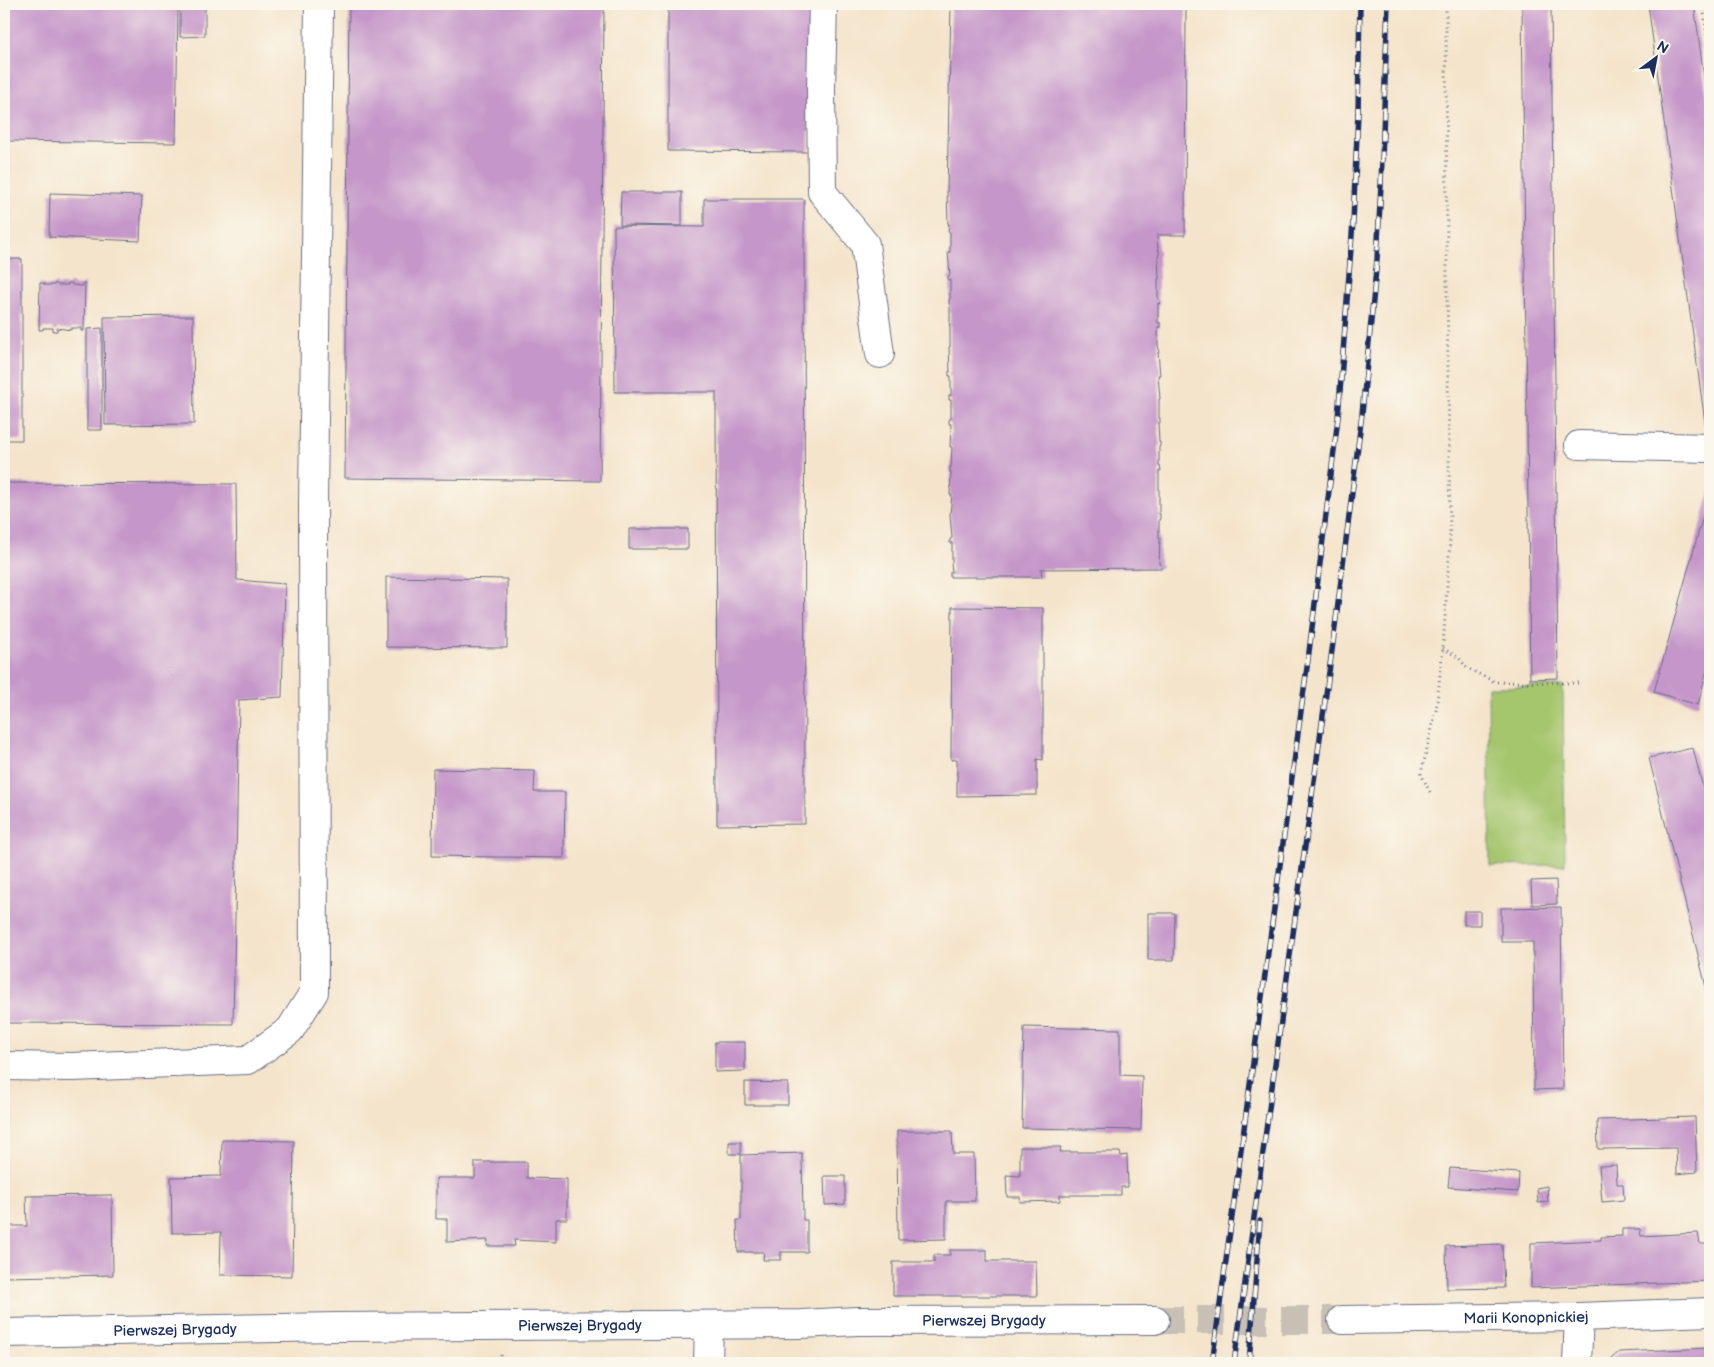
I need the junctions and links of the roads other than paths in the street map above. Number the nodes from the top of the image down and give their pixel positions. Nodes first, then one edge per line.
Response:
1 (318, 4) edge
2 (823, 4) edge
3 (880, 354) dead end
4 (1578, 445) dead end
5 (1710, 448) edge
6 (4, 1066) edge
7 (1710, 1312) edge
8 (1579, 1317) junction
9 (1155, 1320) tunnel mouth
10 (1342, 1320) tunnel mouth
11 (709, 1326) junction
12 (4, 1334) edge
13 (708, 1363) edge
14 (1577, 1363) edge

1 - 6 street
2 - 3 street
4 - 5 street
7 - 8 street, Marii Konopnickiej
8 - 10 street, Marii Konopnickiej
8 - 14 street
9 - 11 street, Pierwszej Brygady
11 - 12 street, Pierwszej Brygady
11 - 13 street

